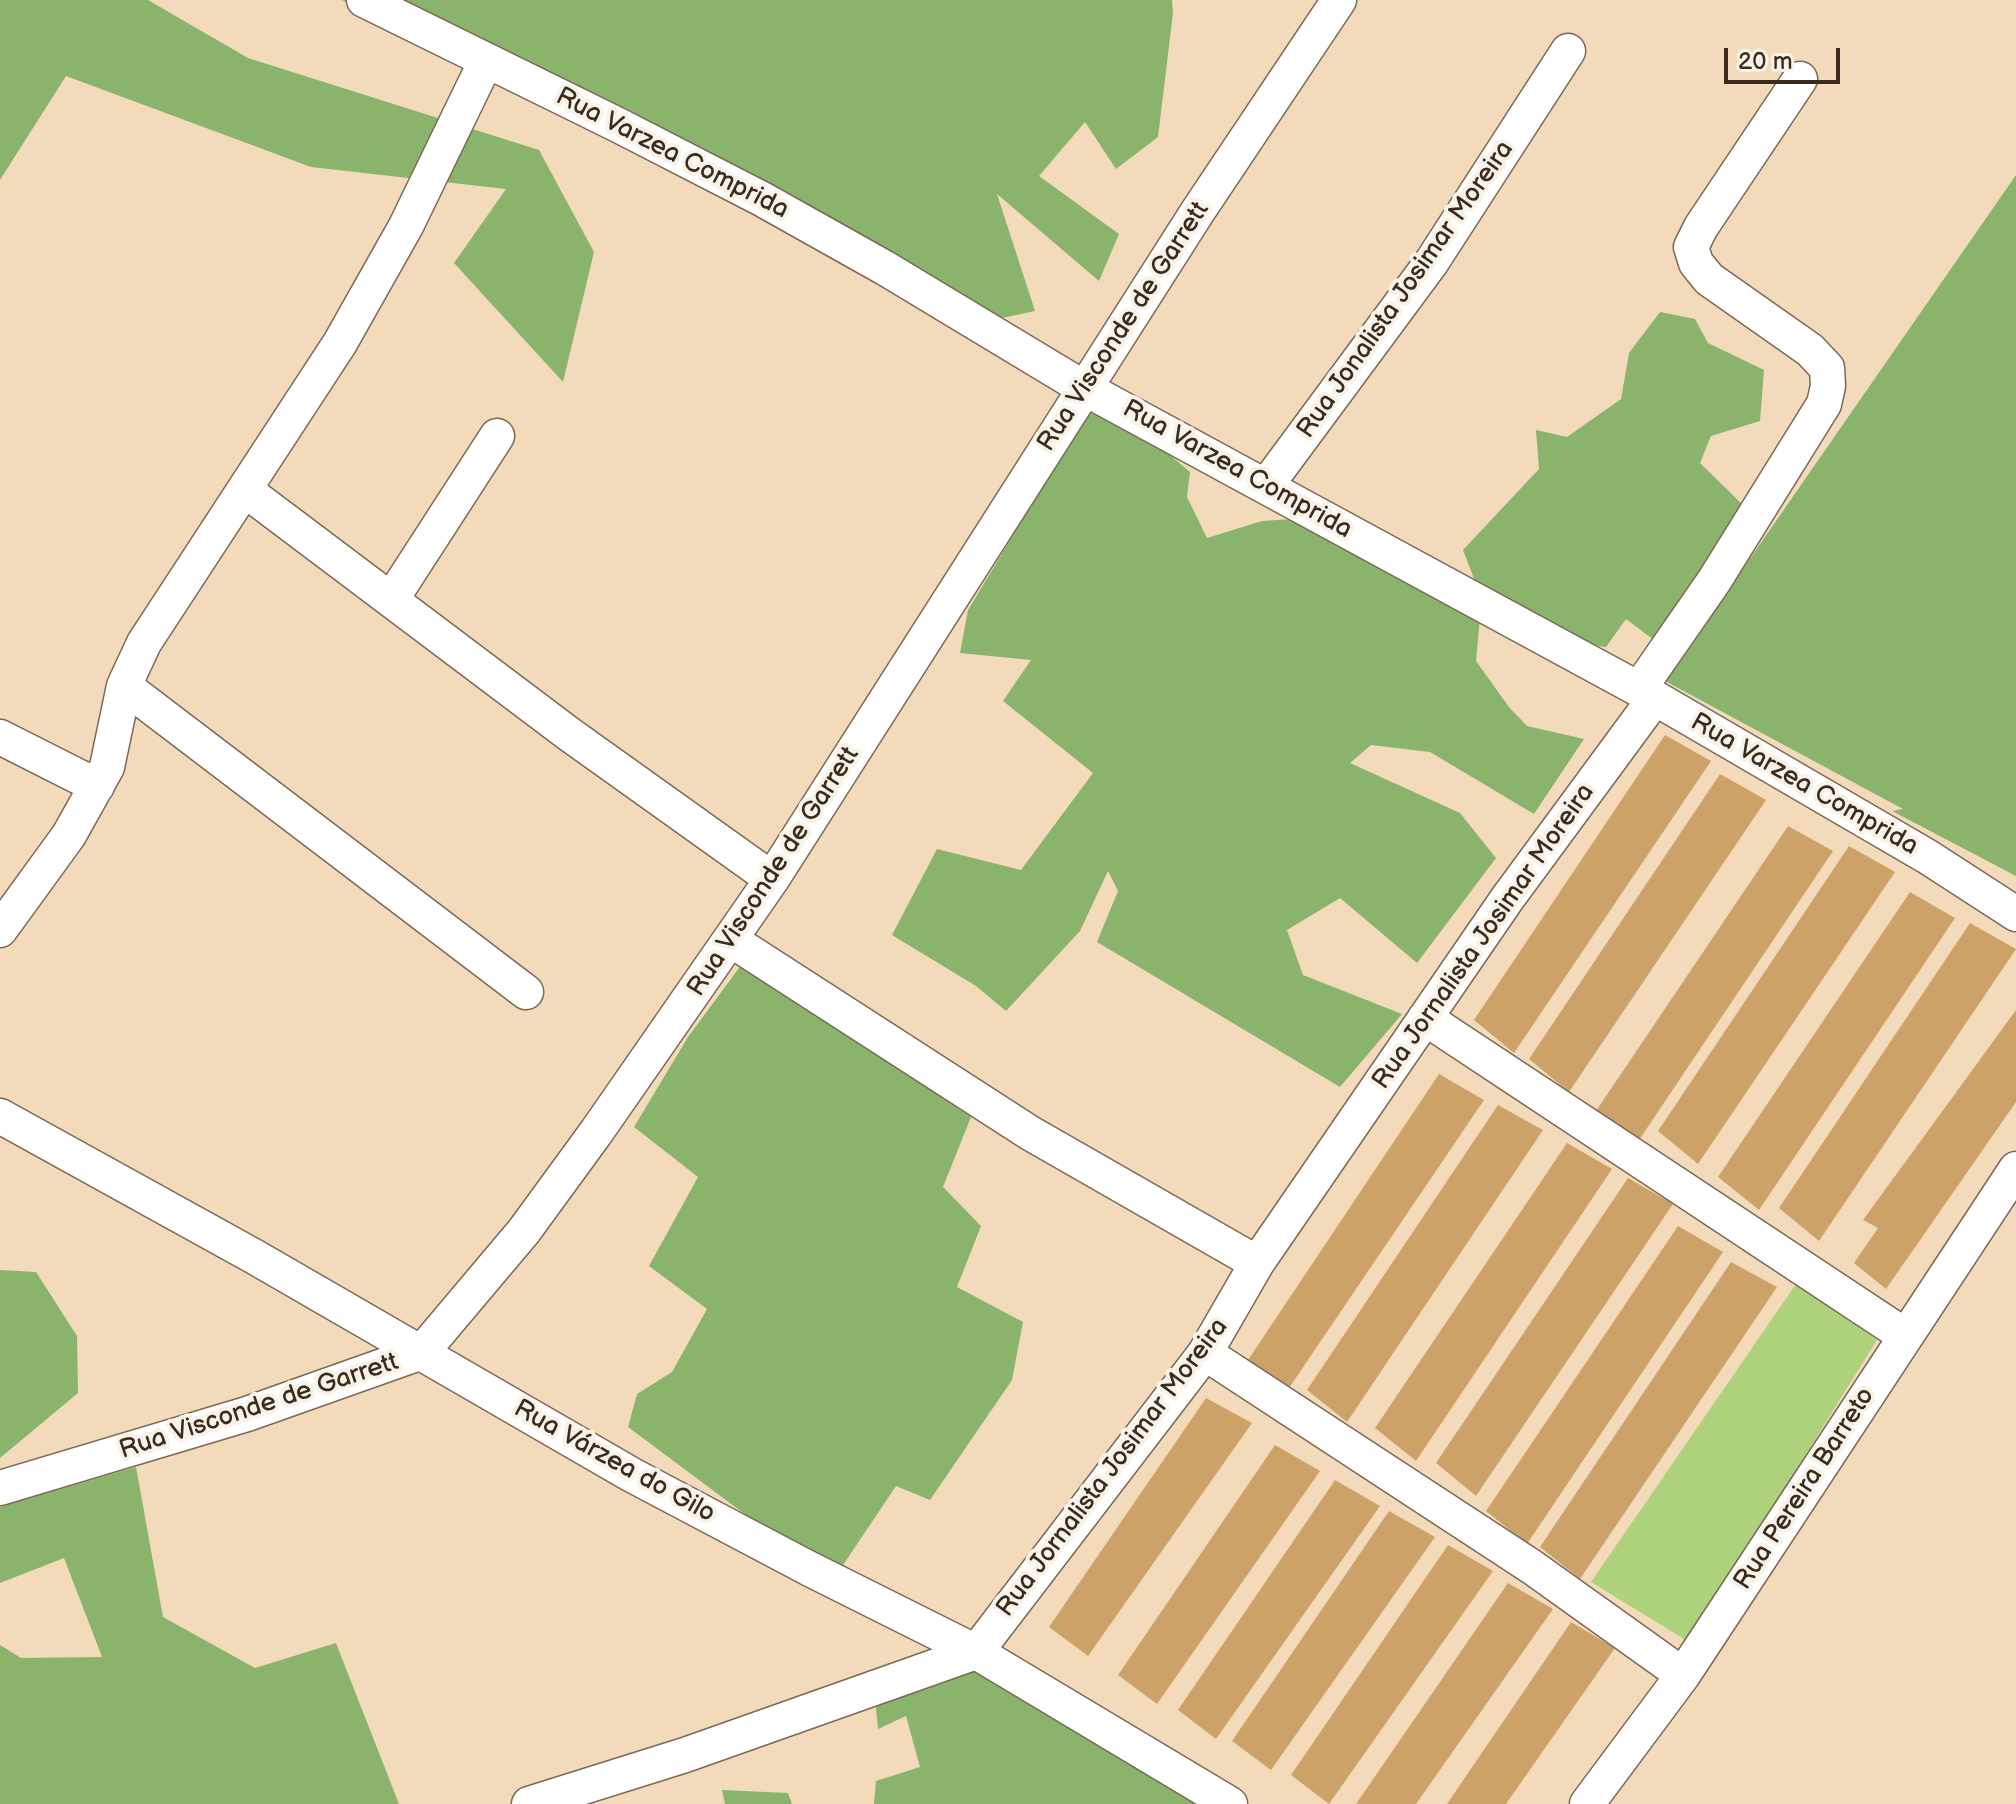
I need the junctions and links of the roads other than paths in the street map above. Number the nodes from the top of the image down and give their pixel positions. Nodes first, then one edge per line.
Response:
1 (364, 0) edge
2 (1339, 0) edge
3 (1568, 51) dead end
4 (486, 61) junction
5 (1800, 79) dead end
6 (1084, 388) junction
7 (497, 436) dead end
8 (1266, 486) junction
9 (245, 490) junction
10 (391, 600) junction
11 (124, 686) junction
12 (1647, 693) junction
13 (0, 737) edge
14 (97, 786) junction
15 (772, 879) junction
16 (2016, 914) edge
17 (0, 930) edge
18 (731, 940) junction
19 (526, 992) dead end
20 (1425, 1018) junction
21 (0, 1116) edge
22 (2016, 1169) edge
23 (1257, 1263) junction
24 (1904, 1335) junction
25 (422, 1352) junction
26 (1205, 1353) junction
27 (0, 1488) edge
28 (976, 1652) junction
29 (1683, 1675) junction
30 (529, 1804) edge
31 (1230, 1804) edge
32 (1587, 1804) edge

1 - 4 street, Rua Varzea Comprida
2 - 6 street, Rua Visconde de Garrett
3 - 8 street, Rua Jonalista Josimar Moreira
4 - 6 street, Rua Varzea Comprida
4 - 9 street
5 - 12 street
6 - 8 street, Rua Varzea Comprida
6 - 15 street, Rua Visconde de Garrett
7 - 10 street
8 - 12 street, Rua Varzea Comprida
9 - 10 street
9 - 11 street
10 - 15 street
11 - 14 street
11 - 19 street
12 - 16 street, Rua Varzea Comprida
12 - 20 street, Rua Jornalista Josimar Moreira
13 - 14 street
14 - 17 street
15 - 18 street, Rua Visconde de Garrett
18 - 23 street
18 - 25 street, Rua Visconde de Garrett
20 - 23 street, Rua Jornalista Josimar Moreira
20 - 24 street
21 - 25 street, Rua Várzea do Gilo
22 - 24 street, Rua Pereira Barreto
23 - 26 street, Rua Jornalista Josimar Moreira
24 - 29 street, Rua Pereira Barreto
25 - 27 street, Rua Visconde de Garrett
25 - 28 street, Rua Várzea do Gilo
26 - 28 street, Rua Jornalista Josimar Moreira
26 - 29 street
28 - 30 street
28 - 31 street, Rua Várzea do Gilo
29 - 32 street, Rua Pereira Barreto

